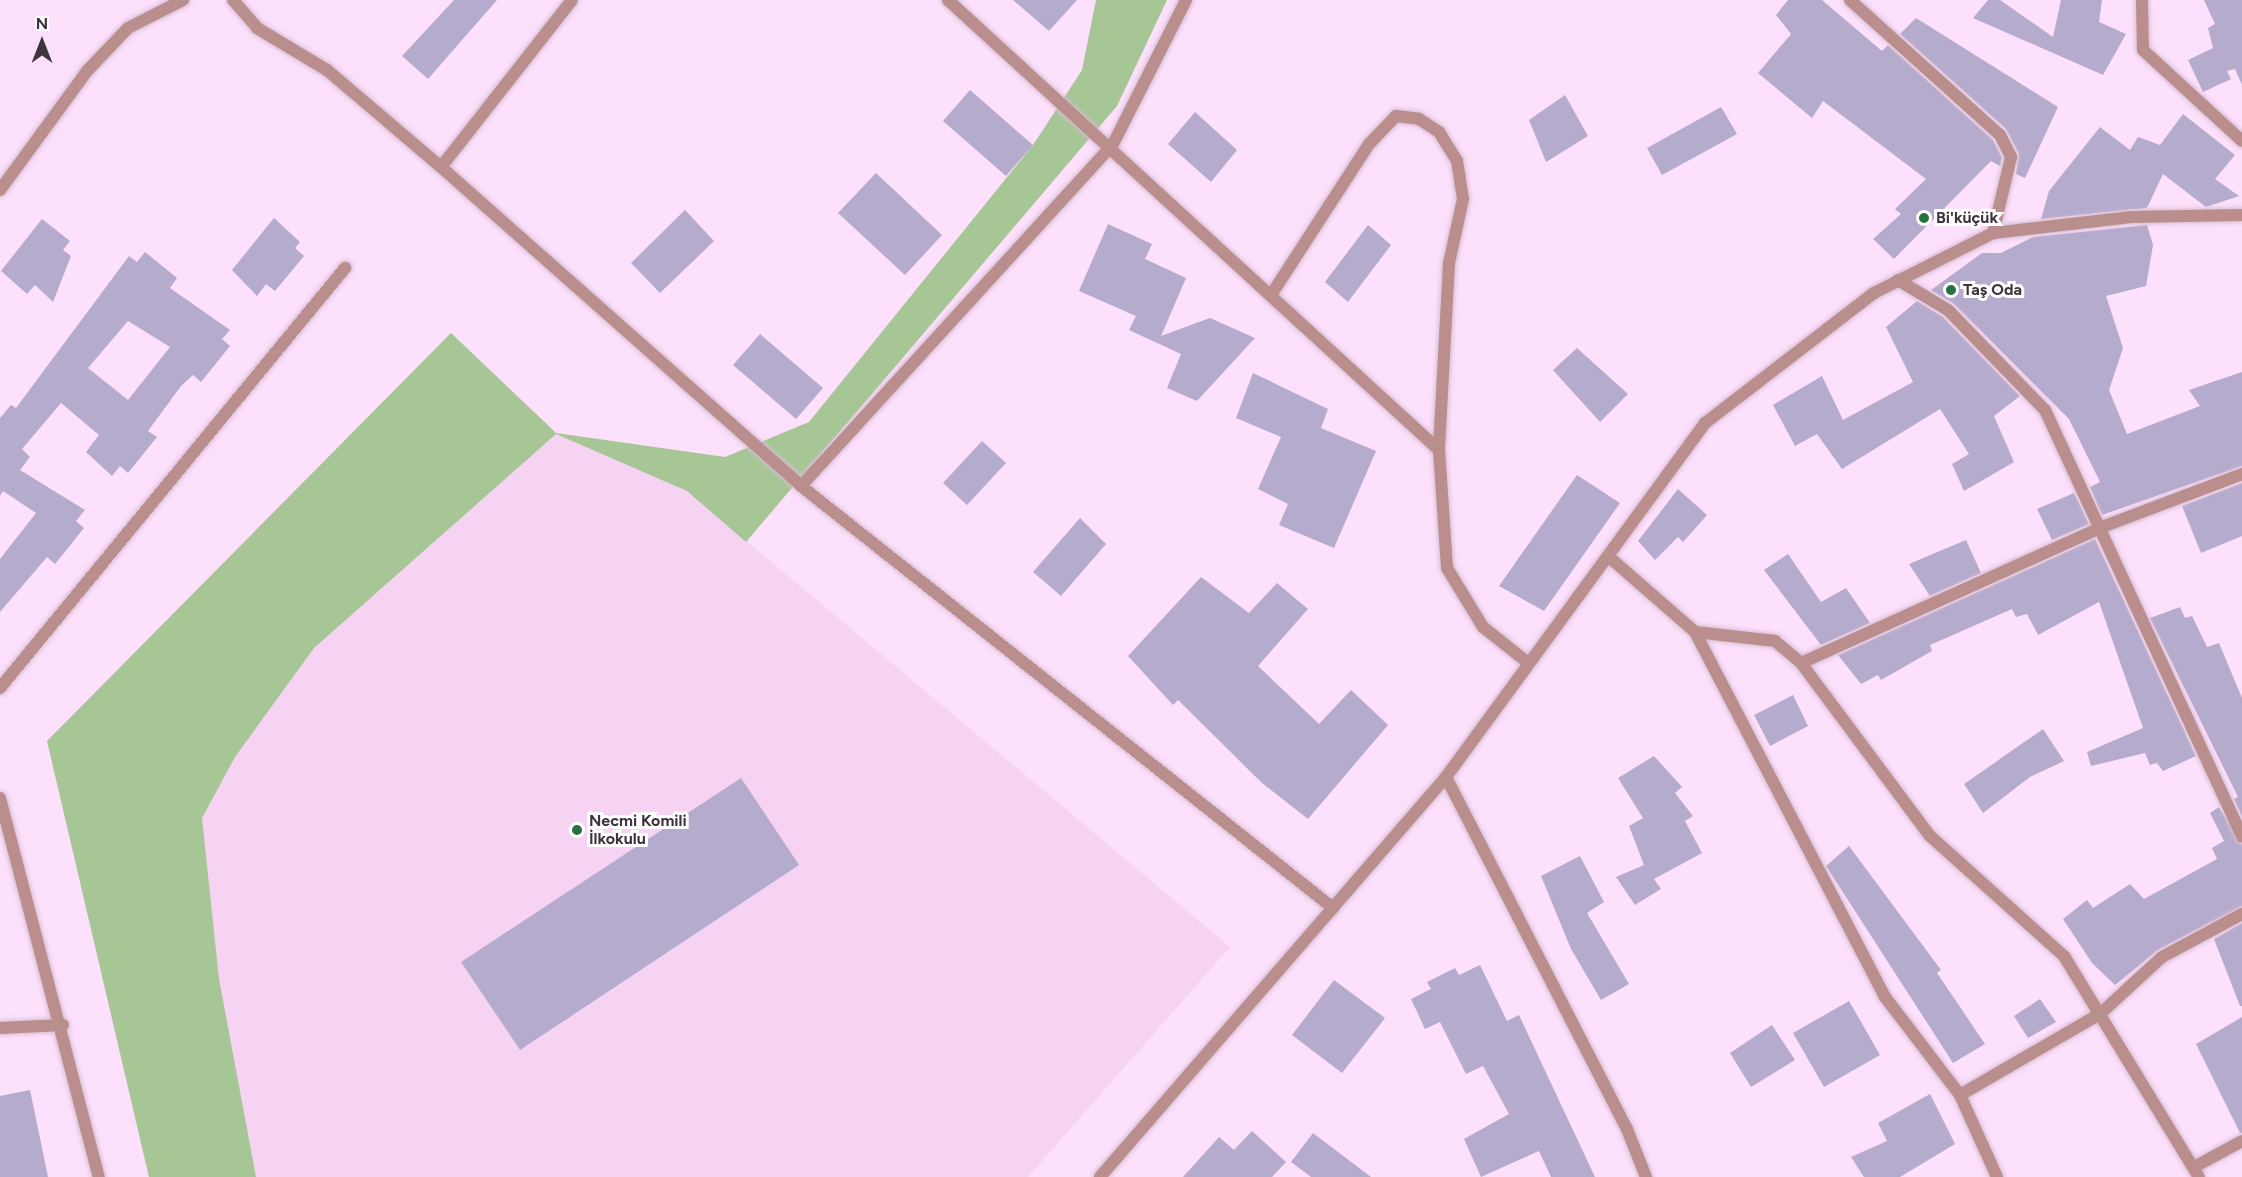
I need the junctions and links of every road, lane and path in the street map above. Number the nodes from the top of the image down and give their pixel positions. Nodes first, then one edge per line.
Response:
1 (183, 0) edge
2 (233, 0) edge
3 (572, 0) edge
4 (948, 0) edge
5 (1186, 0) edge
6 (1850, 0) edge
7 (2142, 0) edge
8 (2242, 141) edge
9 (1112, 146) junction
10 (441, 167) junction
11 (0, 190) edge
12 (2242, 215) edge
13 (1993, 233) junction
14 (345, 268) dead end
15 (1898, 280) junction
16 (1271, 295) junction
17 (1439, 450) junction
18 (2242, 474) edge
19 (801, 486) junction
20 (2102, 527) junction
21 (1608, 556) junction
22 (1695, 632) junction
23 (1527, 662) junction
24 (1801, 663) junction
25 (0, 688) edge
26 (1446, 777) junction
27 (0, 798) edge
28 (2242, 837) edge
29 (1333, 908) junction
30 (2242, 914) edge
31 (2100, 1014) junction
32 (63, 1025) junction
33 (0, 1028) edge
34 (1960, 1095) junction
35 (2242, 1141) edge
36 (2197, 1171) edge
37 (99, 1177) edge
38 (1100, 1177) edge
39 (1646, 1177) edge
40 (1997, 1177) edge

1 - 11 street
2 - 10 street
3 - 10 street
4 - 9 street
5 - 9 street
6 - 13 street
7 - 8 street
9 - 16 street
9 - 19 street
10 - 19 street
12 - 13 street
13 - 15 street
14 - 25 street
15 - 20 street
15 - 21 street
16 - 17 street
16 - 17 street
17 - 23 street
18 - 20 street
19 - 29 street
20 - 24 street
20 - 28 street
21 - 22 street
21 - 23 street
22 - 24 street
22 - 34 street
23 - 26 street
24 - 31 street
26 - 29 street
26 - 39 street
27 - 32 street
29 - 38 street
30 - 31 street
31 - 34 street
31 - 36 street
32 - 33 street
32 - 37 street
34 - 40 street
35 - 36 street

